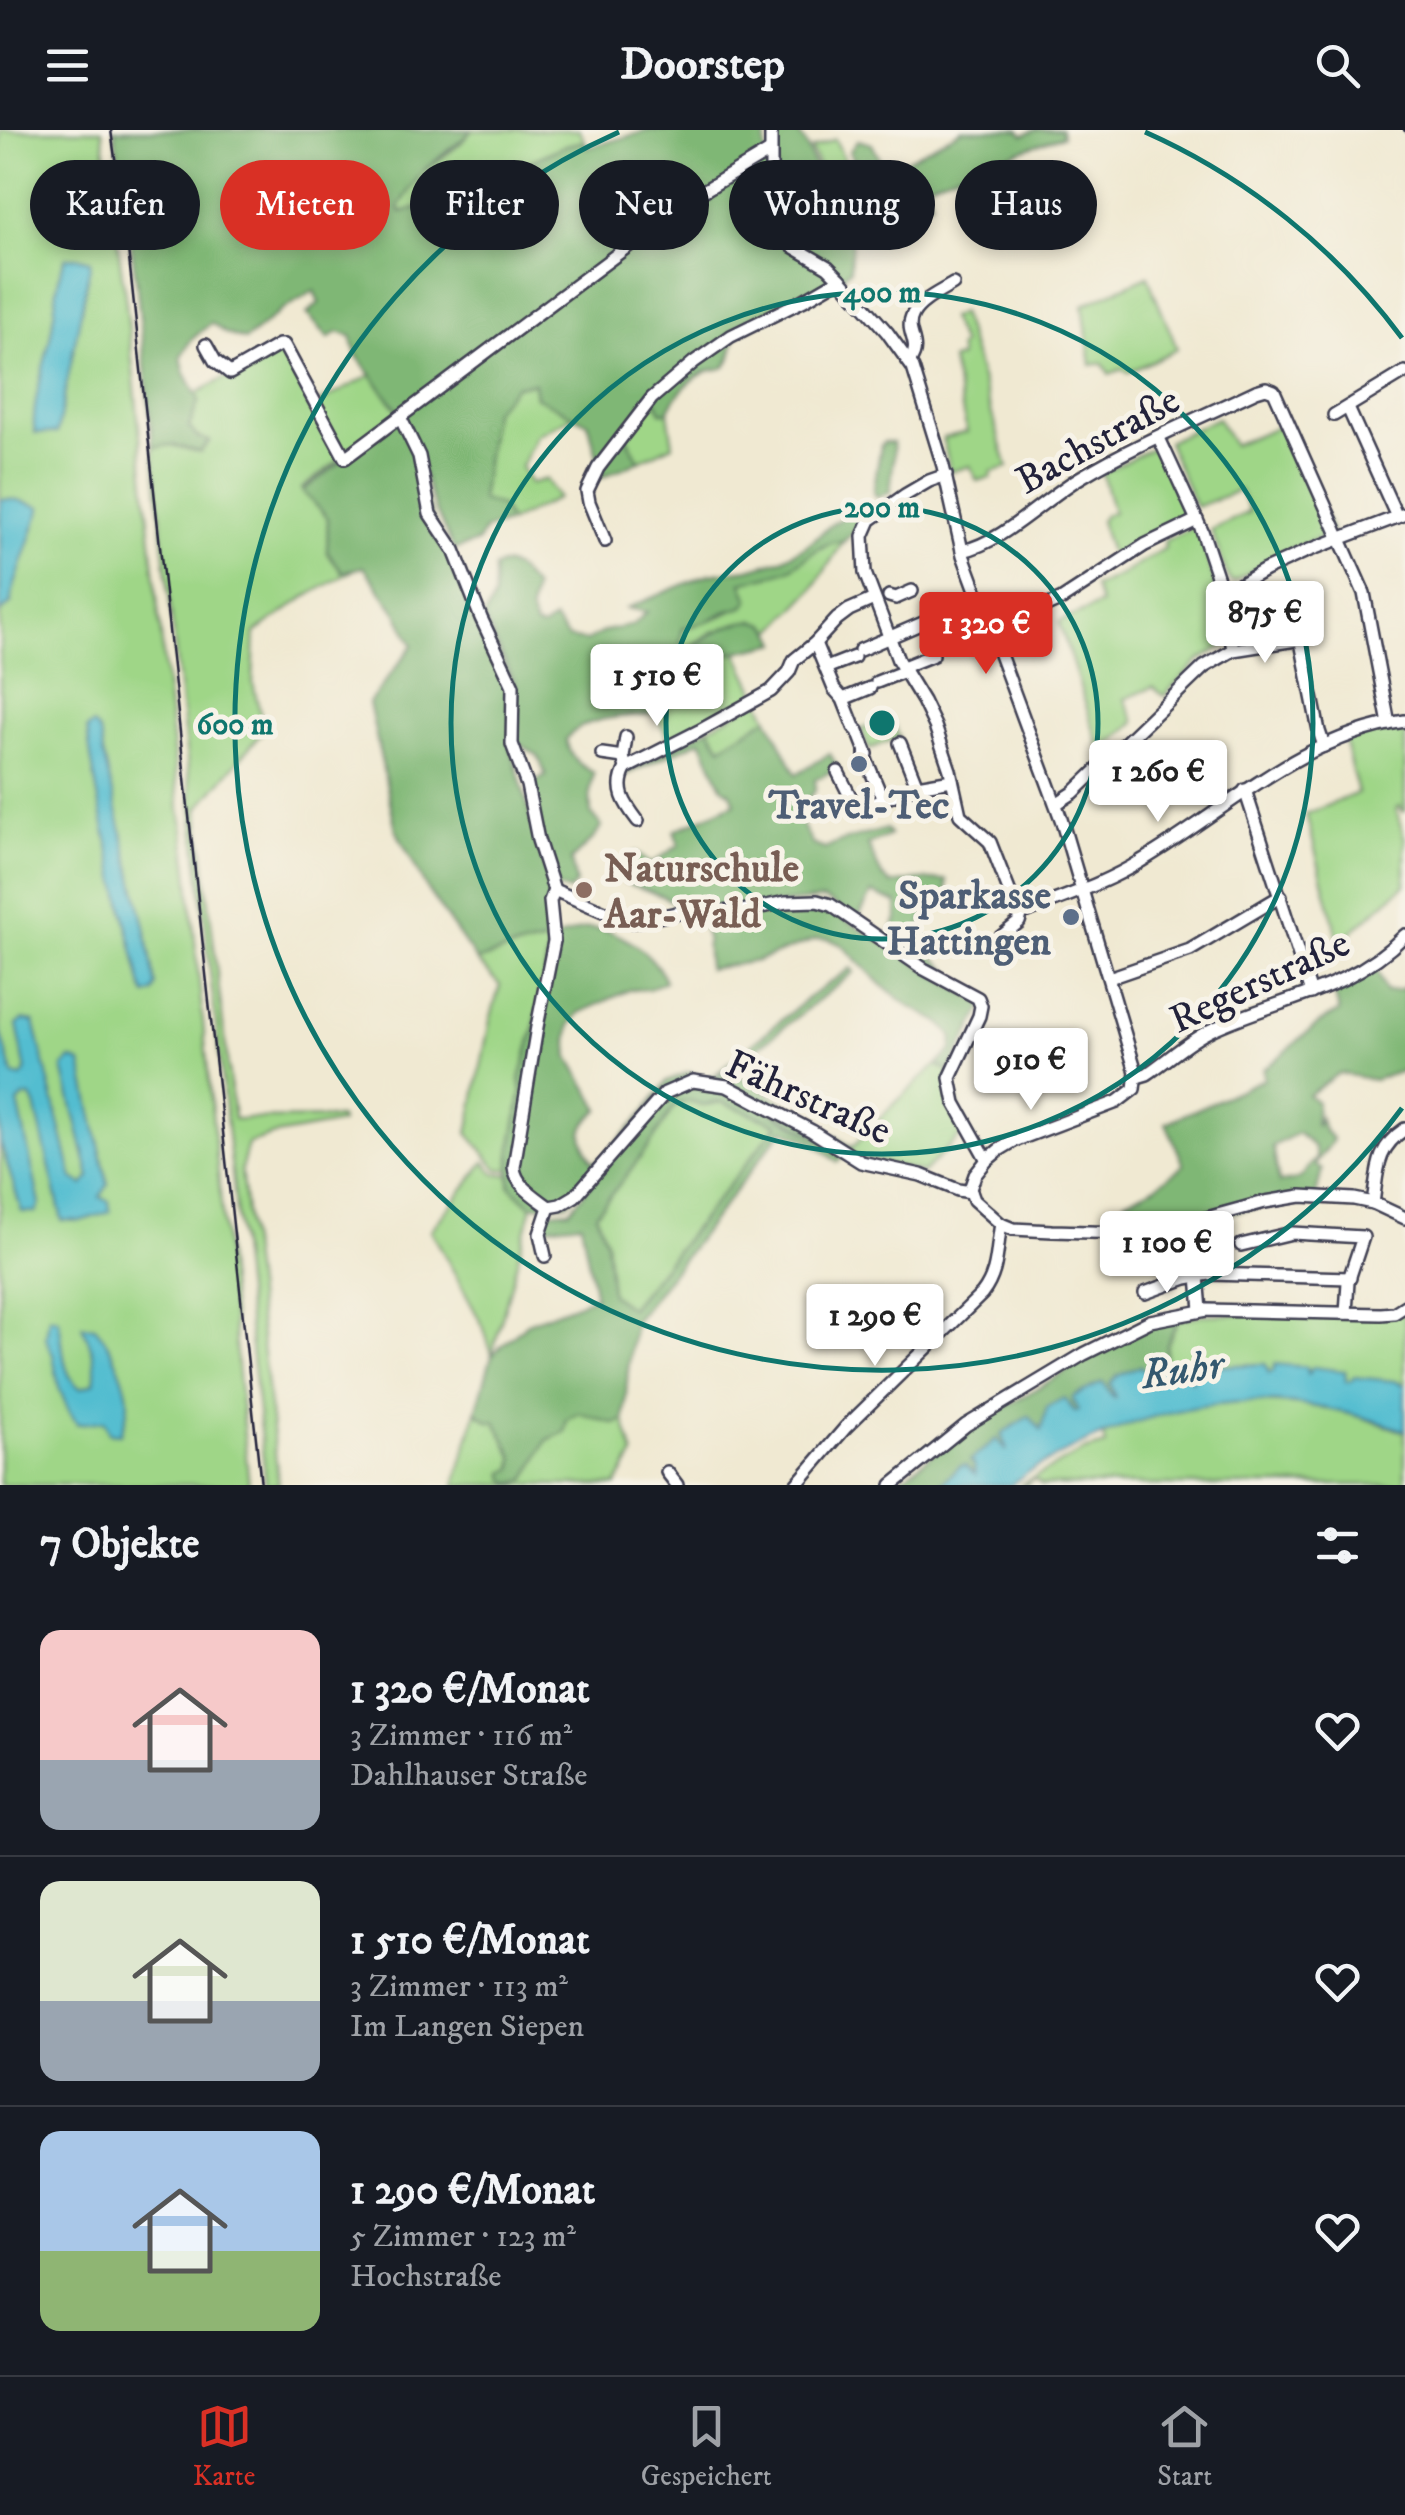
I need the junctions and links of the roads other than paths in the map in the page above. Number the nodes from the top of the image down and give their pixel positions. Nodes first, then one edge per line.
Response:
1 (771, 130) edge
2 (770, 151) junction
3 (838, 277) junction
4 (952, 284) dead end
5 (206, 345) dead end
6 (910, 361) junction
7 (1405, 372) edge
8 (1348, 408) junction
9 (1334, 415) dead end
10 (400, 417) junction
11 (1159, 438) junction
12 (946, 475) junction
13 (1401, 515) edge
14 (614, 519) dead end
15 (1198, 520) junction
16 (599, 524) junction
17 (1341, 538) junction
18 (605, 541) dead end
19 (962, 551) junction
20 (912, 591) dead end
21 (1227, 592) junction
22 (889, 596) dead end
23 (874, 599) junction
24 (925, 622) dead end
25 (991, 631) junction
26 (889, 638) junction
27 (815, 643) junction
28 (1232, 650) junction
29 (933, 655) dead end
30 (826, 668) junction
31 (904, 669) junction
32 (843, 700) junction
33 (1405, 721) edge
34 (1389, 724) junction
35 (626, 737) dead end
36 (900, 744) dead end
37 (1324, 746) junction
38 (602, 754) dead end
39 (624, 759) junction
40 (838, 772) dead end
41 (952, 780) junction
42 (916, 786) junction
43 (1245, 790) junction
44 (883, 800) junction
45 (1056, 804) junction
46 (638, 820) dead end
47 (1083, 889) junction
48 (554, 890) junction
49 (1281, 896) junction
50 (1022, 912) junction
51 (1405, 935) edge
52 (996, 940) dead end
53 (1109, 978) junction
54 (1310, 993) junction
55 (1137, 1076) junction
56 (1405, 1130) edge
57 (986, 1160) junction
58 (970, 1192) junction
59 (1373, 1203) junction
60 (549, 1206) junction
61 (1405, 1218) edge
62 (1002, 1224) junction
63 (1241, 1245) dead end
64 (546, 1256) dead end
65 (1198, 1276) junction
66 (1350, 1278) junction
67 (1145, 1293) dead end
68 (1405, 1306) edge
69 (1202, 1310) junction
70 (1346, 1313) junction
71 (667, 1472) dead end
72 (676, 1485) edge
73 (796, 1485) edge
74 (892, 1485) edge

1 - 2 street
2 - 3 street
2 - 10 street
3 - 6 street
3 - 16 street
4 - 6 street
5 - 10 street
6 - 12 street
7 - 8 street
8 - 9 street
8 - 13 street
10 - 48 street
11 - 15 street
11 - 17 street, Bachstraße
11 - 19 street, Bachstraße
12 - 19 street
12 - 23 street
13 - 17 street
14 - 16 street
15 - 21 street
15 - 25 street
16 - 18 street
17 - 21 street
17 - 34 street
19 - 25 street
20 - 22 street
21 - 28 street
23 - 26 street
23 - 27 street
24 - 26 street
25 - 45 street
26 - 30 street
26 - 31 street
27 - 30 street
27 - 39 street
28 - 37 street
28 - 45 street
29 - 31 street
30 - 32 street
31 - 32 street
31 - 41 street
32 - 44 street
33 - 34 street
34 - 37 street
35 - 39 street
36 - 42 street
37 - 43 street
38 - 39 street
39 - 46 street
40 - 44 street
41 - 42 street
41 - 50 street
42 - 44 street
43 - 47 street
43 - 49 street
45 - 47 street
47 - 50 street
47 - 53 street
48 - 57 street
48 - 60 street
49 - 53 street
49 - 54 street
50 - 52 street
51 - 54 street, Regerstraße
53 - 55 street
54 - 55 street, Regerstraße
55 - 57 street, Regerstraße
56 - 59 street
57 - 58 street
58 - 60 street, Fährstraße
58 - 62 street
59 - 61 street
59 - 62 street
60 - 64 street
62 - 73 street
63 - 66 street
65 - 66 street
65 - 67 street
65 - 69 street
66 - 70 street
68 - 70 street
69 - 70 street
69 - 74 street
71 - 72 street

